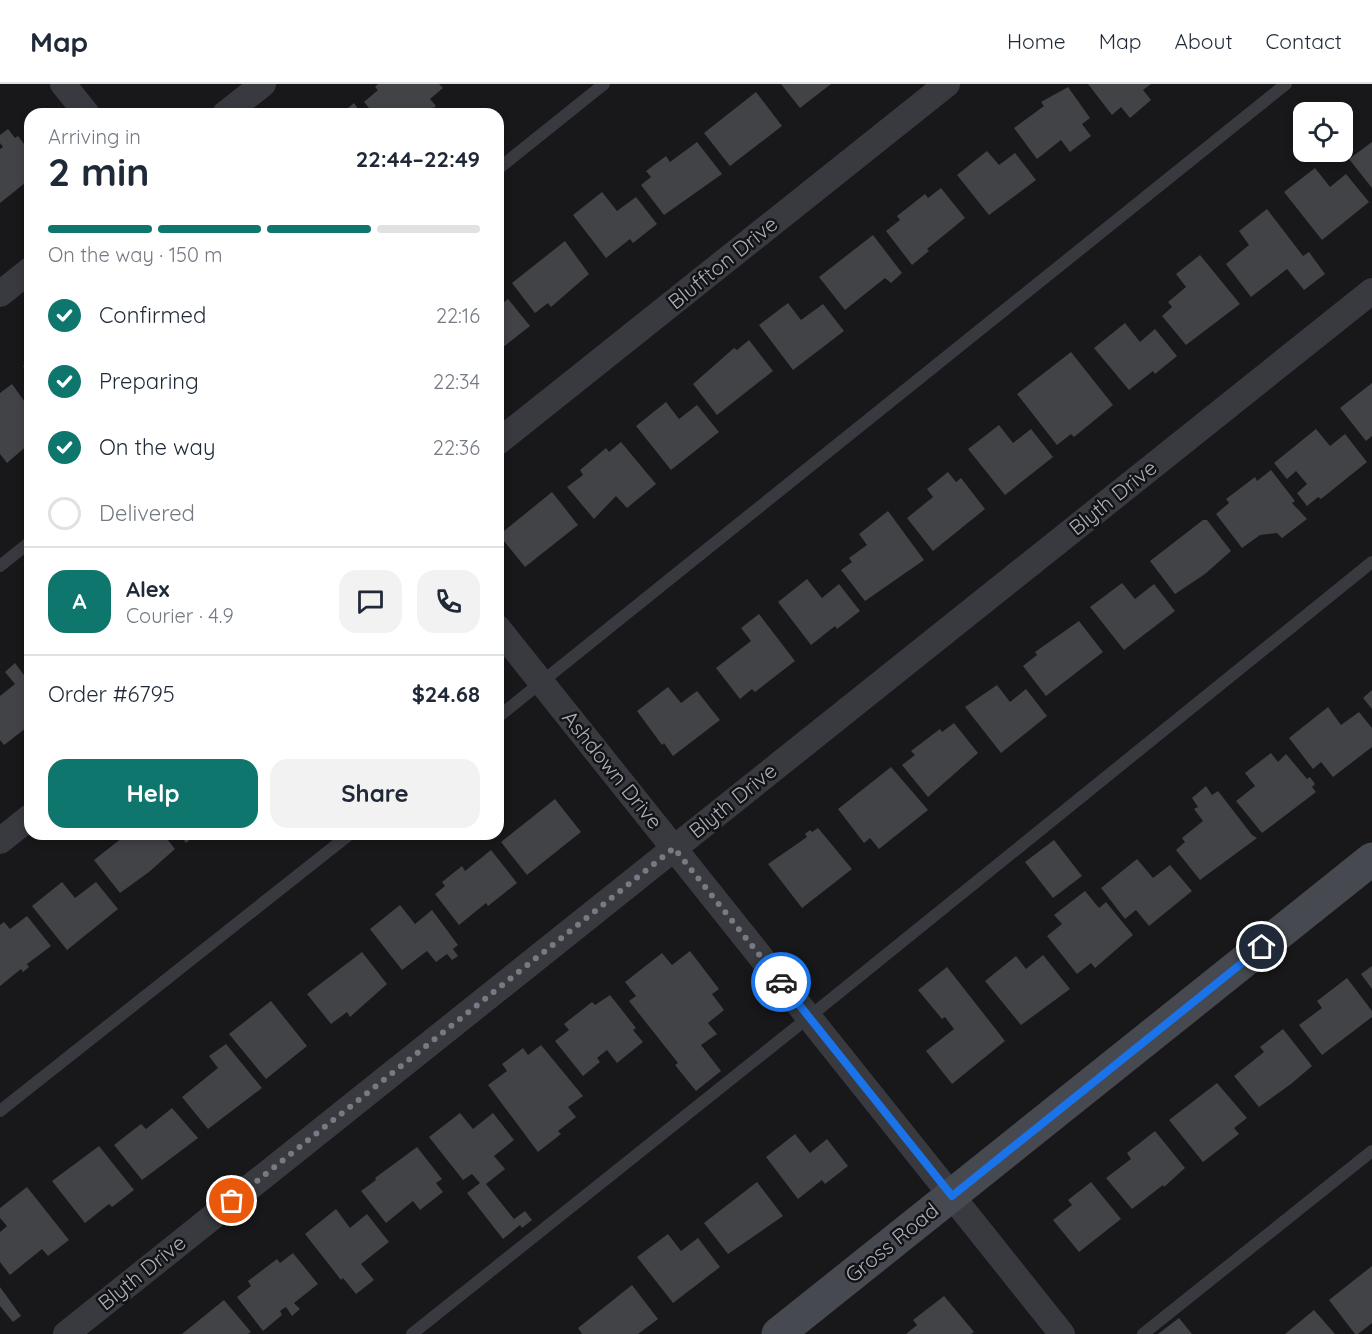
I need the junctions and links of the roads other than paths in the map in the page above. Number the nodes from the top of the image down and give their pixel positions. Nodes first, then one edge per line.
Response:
1 (63, 84) edge
2 (263, 84) edge
3 (604, 84) edge
4 (947, 84) edge
5 (1286, 84) edge
6 (82, 108) edge
7 (233, 108) edge
8 (504, 164) edge
9 (24, 275) edge
10 (1372, 291) edge
11 (0, 294) edge
12 (504, 437) edge
13 (24, 547) edge
14 (1372, 562) edge
15 (0, 566) edge
16 (504, 635) edge
17 (542, 682) junction
18 (504, 712) edge
19 (24, 822) edge
20 (342, 840) edge
21 (0, 841) edge
22 (674, 848) junction
23 (1372, 859) edge
24 (809, 1017) junction
25 (0, 1111) edge
26 (1372, 1151) edge
27 (952, 1196) junction
28 (66, 1334) edge
29 (412, 1334) edge
30 (778, 1334) edge
31 (1062, 1334) edge
32 (1143, 1334) edge

1 - 6 street
2 - 7 street
3 - 8 lane
4 - 12 street, Bluffton Drive
5 - 17 lane
9 - 11 street
10 - 22 street, Blyth Drive
13 - 15 lane
14 - 24 lane
16 - 17 street, Ashdown Drive
17 - 18 lane
17 - 22 street, Ashdown Drive
19 - 21 street
20 - 25 lane
22 - 24 street, Ashdown Drive
22 - 28 street, Blyth Drive
23 - 27 street, Gross Road
24 - 27 street, Ashdown Drive
24 - 29 lane
26 - 32 lane
27 - 30 street, Gross Road
27 - 31 street, Ashdown Drive

